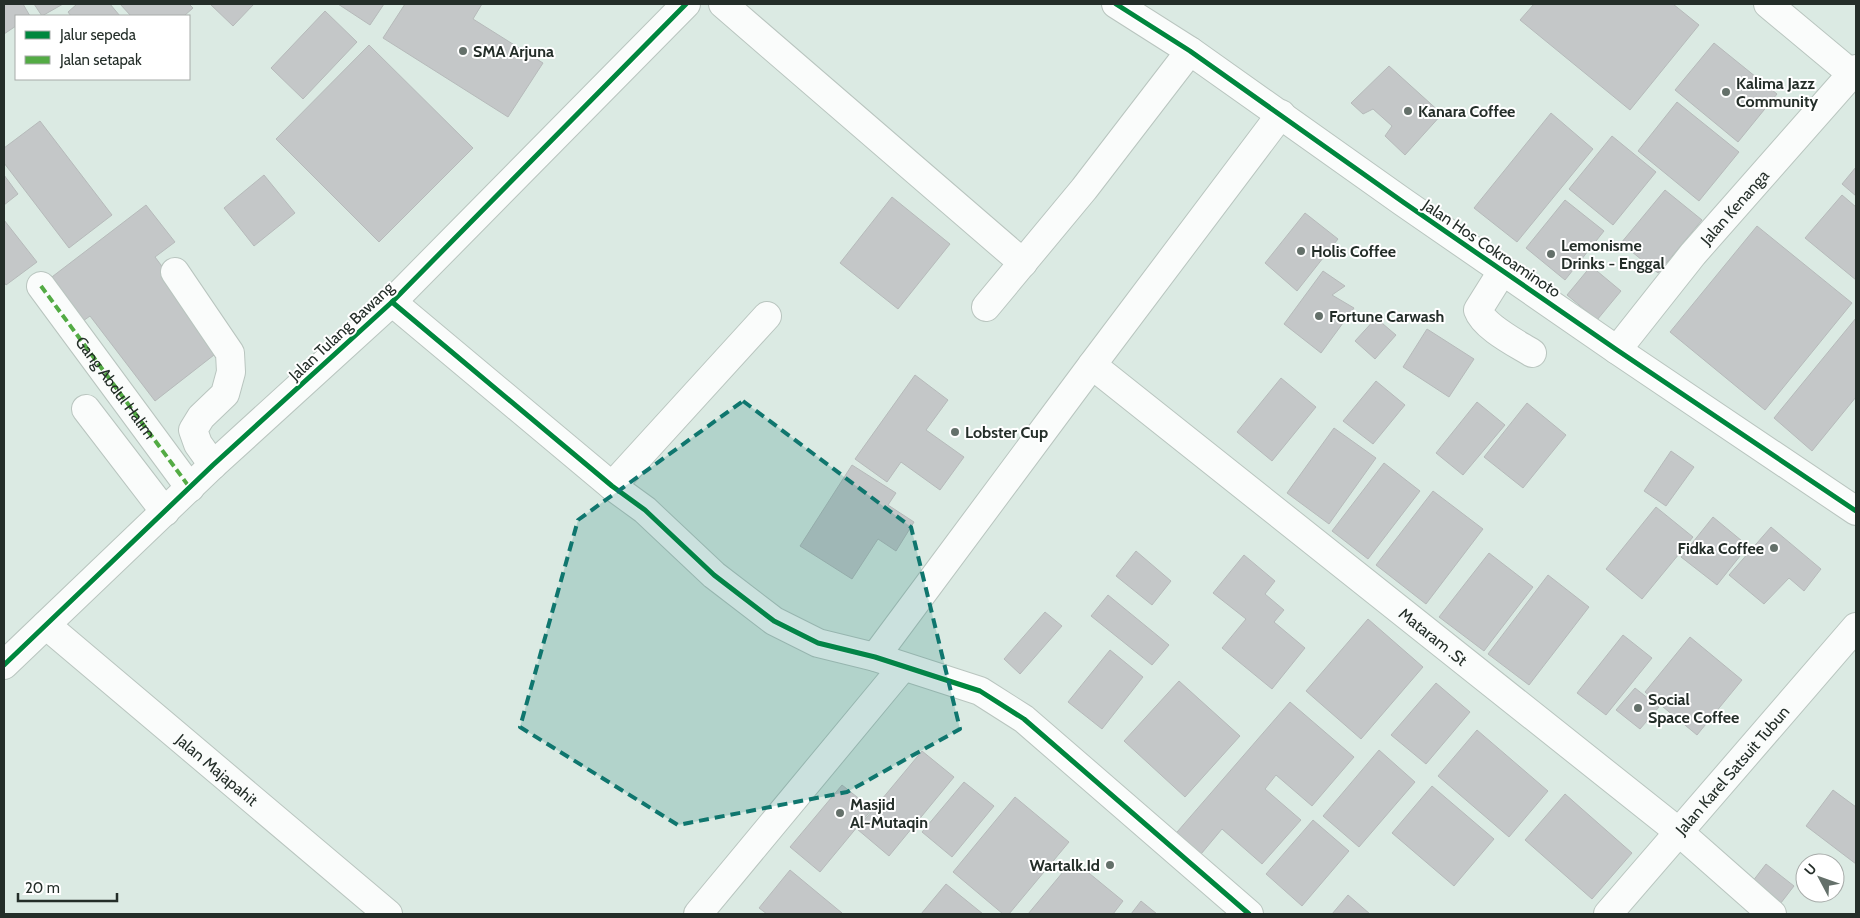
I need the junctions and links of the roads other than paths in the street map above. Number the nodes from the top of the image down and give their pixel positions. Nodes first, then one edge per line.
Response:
1 (686, 4) edge
2 (723, 4) edge
3 (1116, 4) edge
4 (1768, 4) edge
5 (1190, 50) junction
6 (1854, 71) edge
7 (1281, 114) junction
8 (1023, 263) junction
9 (1503, 270) junction
10 (175, 272) dead end
11 (41, 286) dead end
12 (392, 302) junction
13 (986, 307) dead end
14 (766, 316) dead end
15 (1617, 350) junction
16 (1532, 353) dead end
17 (1092, 365) junction
18 (86, 409) dead end
19 (213, 465) junction
20 (612, 486) junction
21 (190, 488) junction
22 (1856, 511) edge
23 (165, 512) junction
24 (46, 625) junction
25 (1856, 626) edge
26 (875, 658) junction
27 (4, 665) edge
28 (902, 668) junction
29 (1679, 832) junction
30 (388, 914) edge
31 (698, 914) edge
32 (1249, 914) edge
33 (1608, 914) edge
34 (1772, 914) edge

1 - 12 street, Jalan Tulang Bawang
2 - 8 street
3 - 5 street, Jalan Hos Cokroaminoto
4 - 6 street
5 - 7 street, Jalan Hos Cokroaminoto
5 - 8 street
6 - 15 street, Jalan Kenanga
7 - 9 street, Jalan Hos Cokroaminoto
7 - 17 street
8 - 13 street
9 - 15 street, Jalan Hos Cokroaminoto
9 - 16 street
10 - 19 street
11 - 21 street, Gang Abdul Halim
12 - 19 street, Jalan Tulang Bawang
12 - 20 street
14 - 20 street
15 - 22 street, Jalan Hos Cokroaminoto
17 - 26 street
17 - 29 street, Mataram .St
18 - 23 street
19 - 21 street, Jalan Tulang Bawang
20 - 26 street
21 - 23 street, Jalan Tulang Bawang
23 - 24 street, Jalan Tulang Bawang
24 - 27 street, Jalan Tulang Bawang
24 - 30 street, Jalan Majapahit
25 - 29 street, Jalan Karel Satsuit Tubun
26 - 28 street
28 - 31 street
28 - 32 street
29 - 33 street, Jalan Karel Satsuit Tubun
29 - 34 street, Mataram .St

